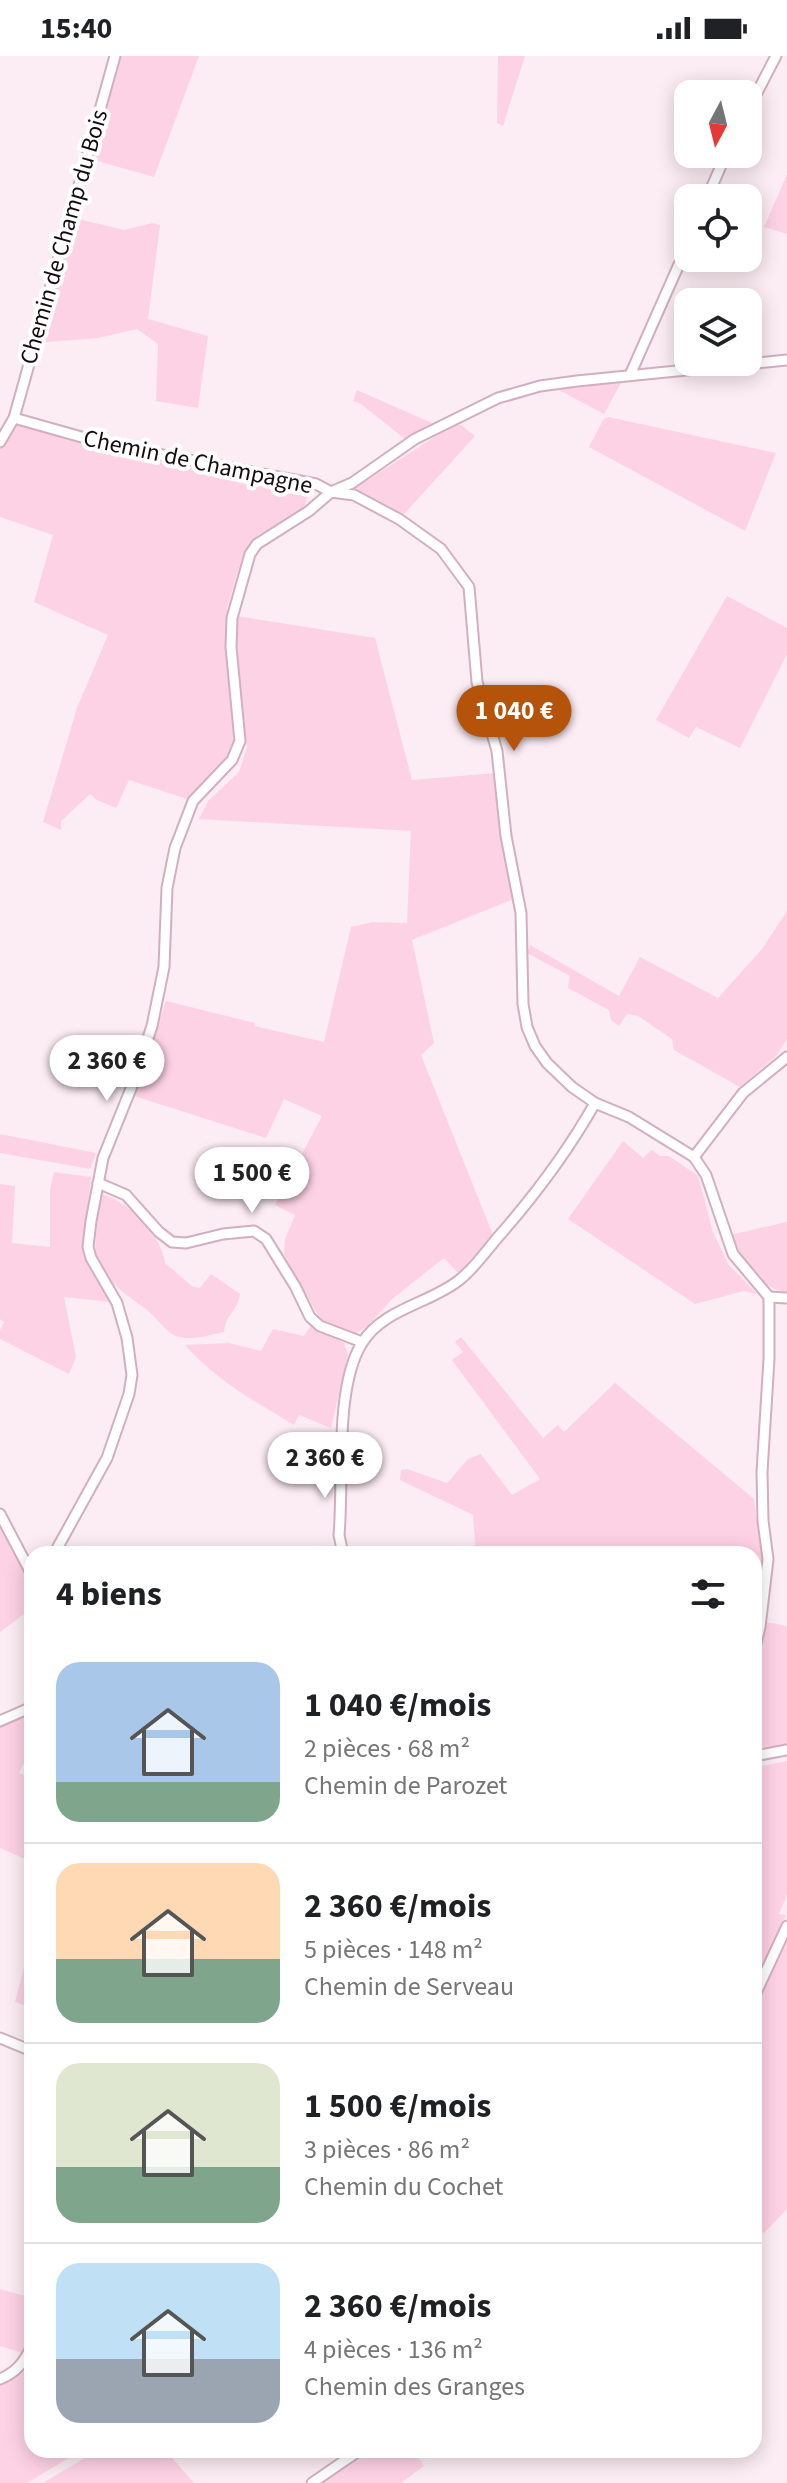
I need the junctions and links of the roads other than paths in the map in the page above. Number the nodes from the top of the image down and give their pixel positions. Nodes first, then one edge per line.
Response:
1 (115, 56) edge
2 (776, 56) edge
3 (762, 83) edge
4 (676, 272) edge
5 (787, 360) edge
6 (630, 375) junction
7 (14, 418) junction
8 (0, 442) edge
9 (331, 492) junction
10 (787, 1057) edge
11 (595, 1103) junction
12 (694, 1157) junction
13 (98, 1183) junction
14 (769, 1297) junction
15 (787, 1298) edge
16 (362, 1342) junction
17 (0, 1514) edge
18 (58, 1546) edge
19 (341, 1546) edge
20 (24, 1560) edge
21 (762, 1610) edge
22 (24, 1710) edge
23 (0, 1721) edge
24 (787, 1750) edge
25 (762, 1755) edge
26 (787, 1926) edge
27 (762, 1980) edge
28 (0, 2038) edge
29 (24, 2048) edge
30 (24, 2362) edge
31 (0, 2379) edge
32 (348, 2458) edge
33 (312, 2483) edge

1 - 7 street, Chemin de Champ du Bois
2 - 3 street
4 - 6 street
5 - 6 street, Chemin de Champagne
6 - 9 street, Chemin de Champagne
7 - 8 street, Chemin de Champ du Bois
7 - 9 street, Chemin de Champagne
9 - 11 street
9 - 13 street
10 - 12 street
11 - 12 street
11 - 16 street
12 - 14 street
13 - 16 street
13 - 18 street
14 - 15 street
14 - 21 street
16 - 19 street
17 - 20 street
22 - 23 street
24 - 25 street
26 - 27 street
28 - 29 street
30 - 31 street
32 - 33 street

